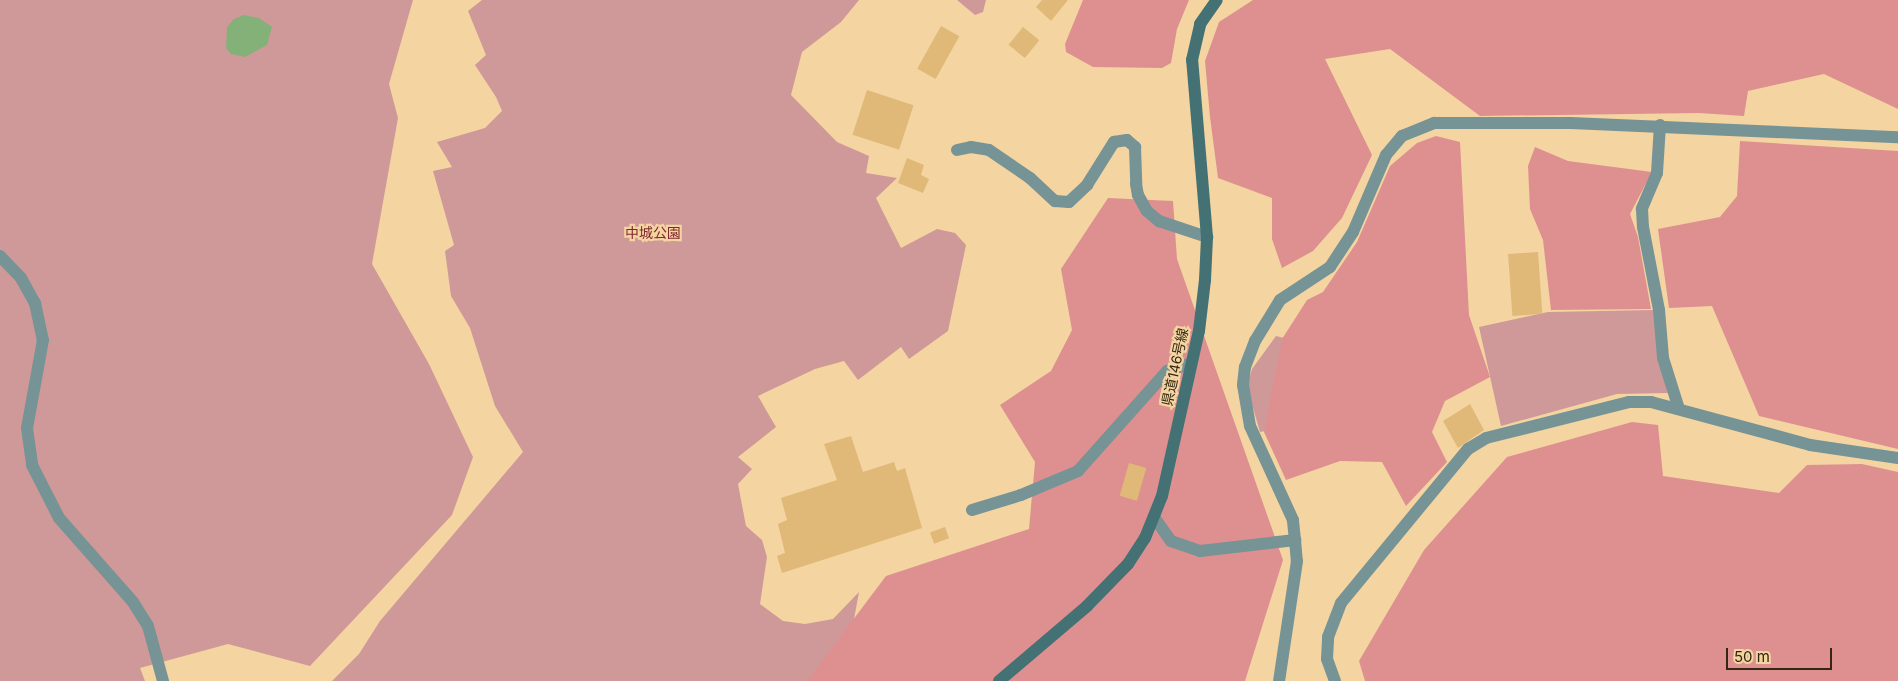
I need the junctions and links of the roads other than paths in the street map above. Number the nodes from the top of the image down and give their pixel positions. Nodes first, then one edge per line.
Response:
1 (1217, 0) edge
2 (1660, 125) junction
3 (1898, 137) edge
4 (957, 150) dead end
5 (1207, 237) junction
6 (0, 256) edge
7 (1191, 363) junction
8 (1679, 409) junction
9 (1898, 458) edge
10 (972, 510) dead end
11 (1154, 517) junction
12 (1295, 540) junction
13 (163, 681) edge
14 (998, 681) edge
15 (1279, 681) edge
16 (1336, 681) edge

1 - 5 main road, 県道146号線
2 - 3 street
2 - 8 street
2 - 12 street
4 - 5 street
5 - 7 main road, 県道146号線
6 - 13 street
7 - 10 street
7 - 11 main road, 県道146号線
8 - 9 street
8 - 16 street
11 - 12 street
11 - 14 main road, 県道146号線
12 - 15 street

